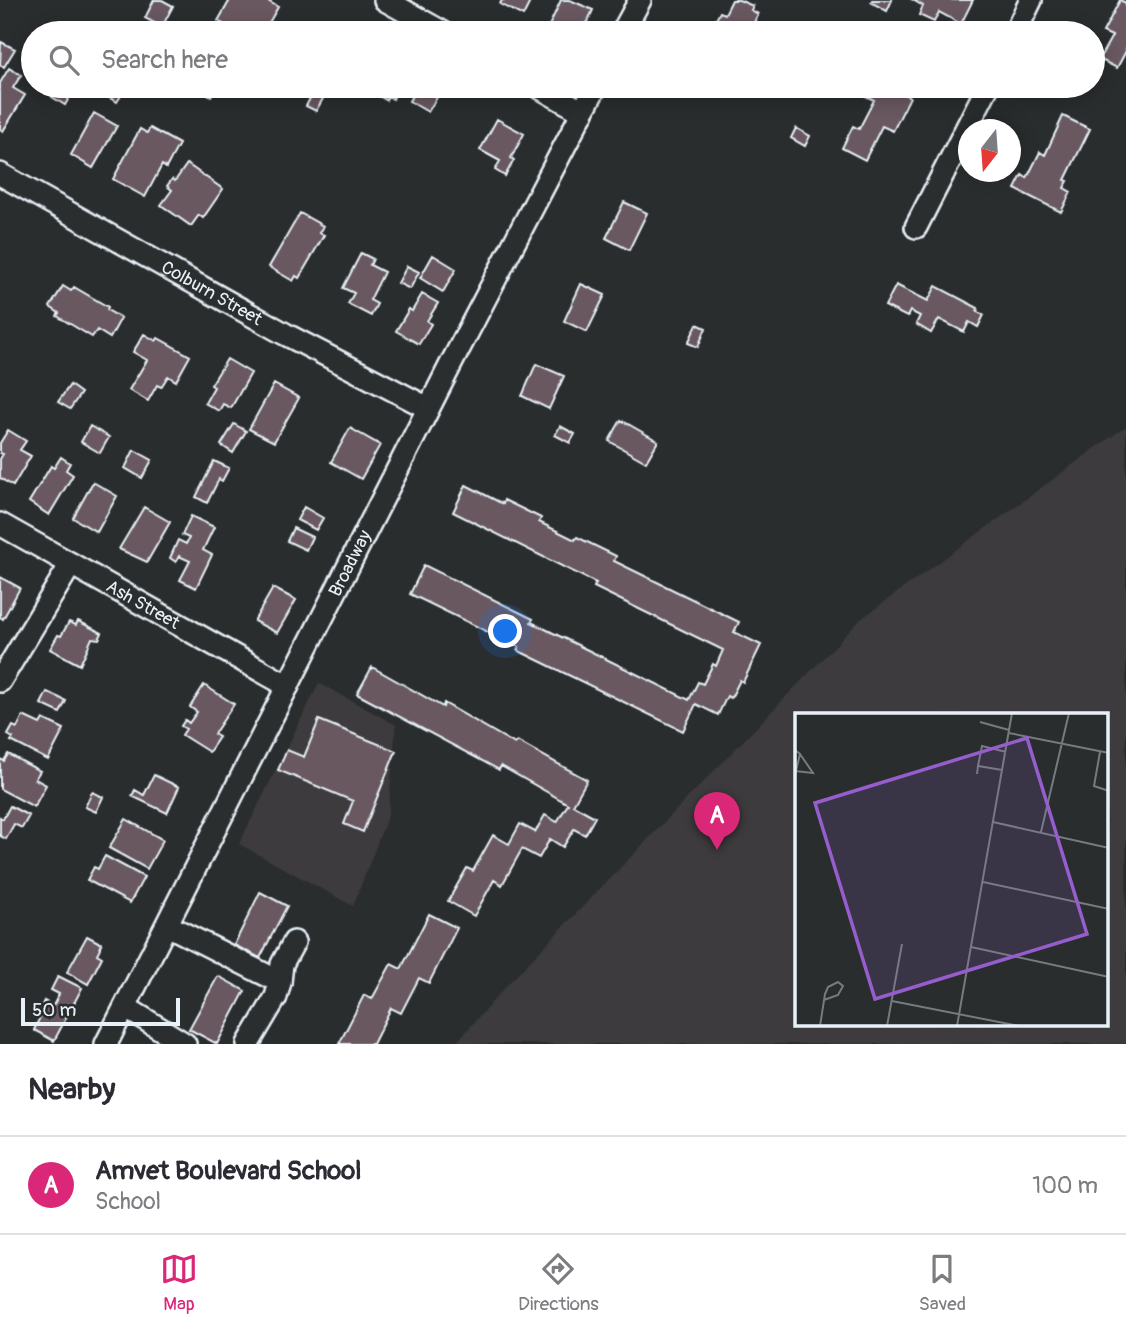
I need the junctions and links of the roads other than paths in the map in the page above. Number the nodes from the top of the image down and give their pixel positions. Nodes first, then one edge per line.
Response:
1 (385, 0) edge
2 (639, 0) edge
3 (1031, 0) edge
4 (423, 21) edge
5 (628, 21) edge
6 (1021, 21) edge
7 (558, 98) edge
8 (590, 98) edge
9 (982, 98) edge
10 (583, 112) junction
11 (0, 174) edge
12 (916, 227) dead end
13 (428, 408) junction
14 (0, 524) edge
15 (71, 564) junction
16 (0, 681) edge
17 (288, 686) junction
18 (167, 925) junction
19 (294, 942) dead end
20 (280, 982) junction
21 (125, 1007) junction
22 (106, 1044) edge
23 (185, 1044) edge
24 (248, 1044) edge

1 - 4 street
2 - 5 street
3 - 6 street
7 - 10 street
8 - 10 street, Broadway
9 - 12 street
10 - 13 street, Broadway
11 - 13 street, Colburn Street
13 - 17 street, Broadway
14 - 15 street, Ash Street
15 - 16 street
15 - 17 street, Ash Street
17 - 18 street, Broadway
18 - 20 street
18 - 21 street, Broadway
19 - 20 street
20 - 24 street
21 - 22 street, Broadway
21 - 23 street

